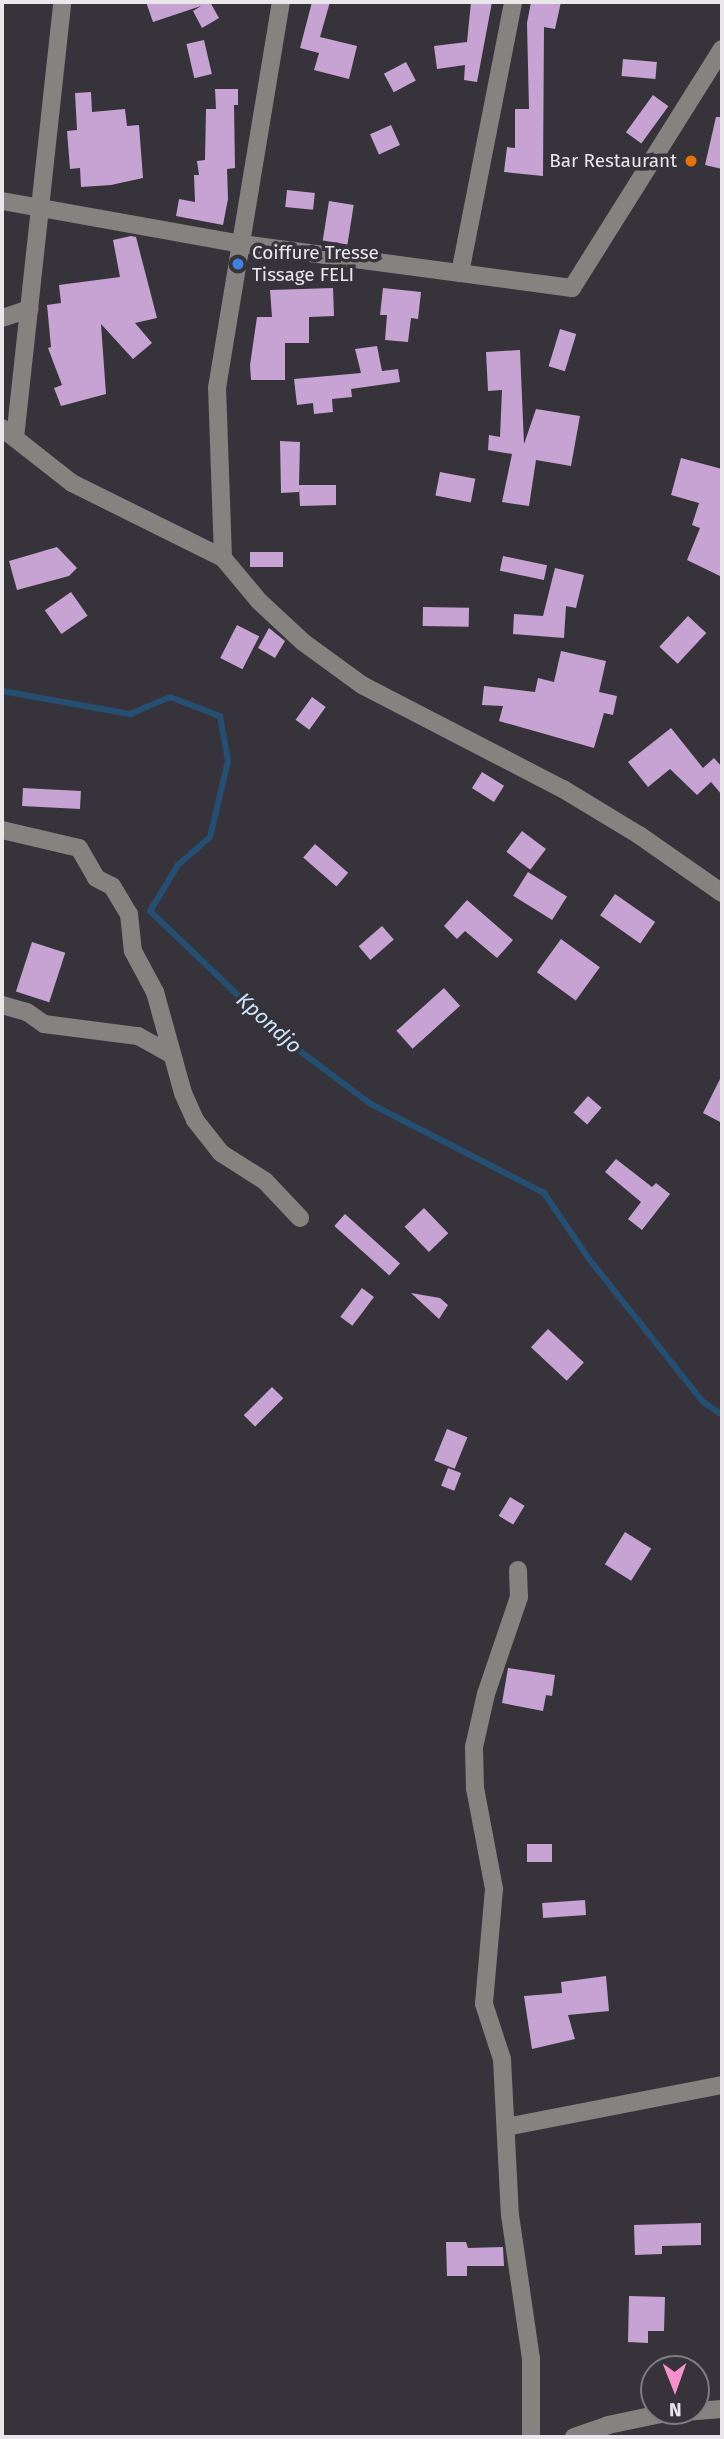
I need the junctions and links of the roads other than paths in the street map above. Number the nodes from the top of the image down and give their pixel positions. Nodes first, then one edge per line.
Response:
1 (62, 2) edge
2 (282, 2) edge
3 (513, 2) edge
4 (722, 49) edge
5 (2, 201) edge
6 (41, 207) junction
7 (242, 244) junction
8 (460, 273) junction
9 (30, 309) junction
10 (2, 318) edge
11 (8, 433) edge
12 (223, 558) junction
13 (2, 830) edge
14 (722, 893) edge
15 (2, 1005) edge
16 (172, 1055) junction
17 (300, 1218) dead end
18 (518, 1570) dead end
19 (722, 2085) edge
20 (506, 2127) junction
21 (722, 2409) edge
22 (531, 2437) edge
23 (574, 2437) edge

1 - 6 street
2 - 7 street
3 - 8 street
4 - 8 street
5 - 6 street
6 - 7 street
6 - 9 street
7 - 8 street
7 - 12 street
9 - 10 street
9 - 11 street
11 - 12 street
12 - 14 street
13 - 16 street
15 - 16 street
16 - 17 street
18 - 20 street
19 - 20 street
20 - 22 street
21 - 23 street

